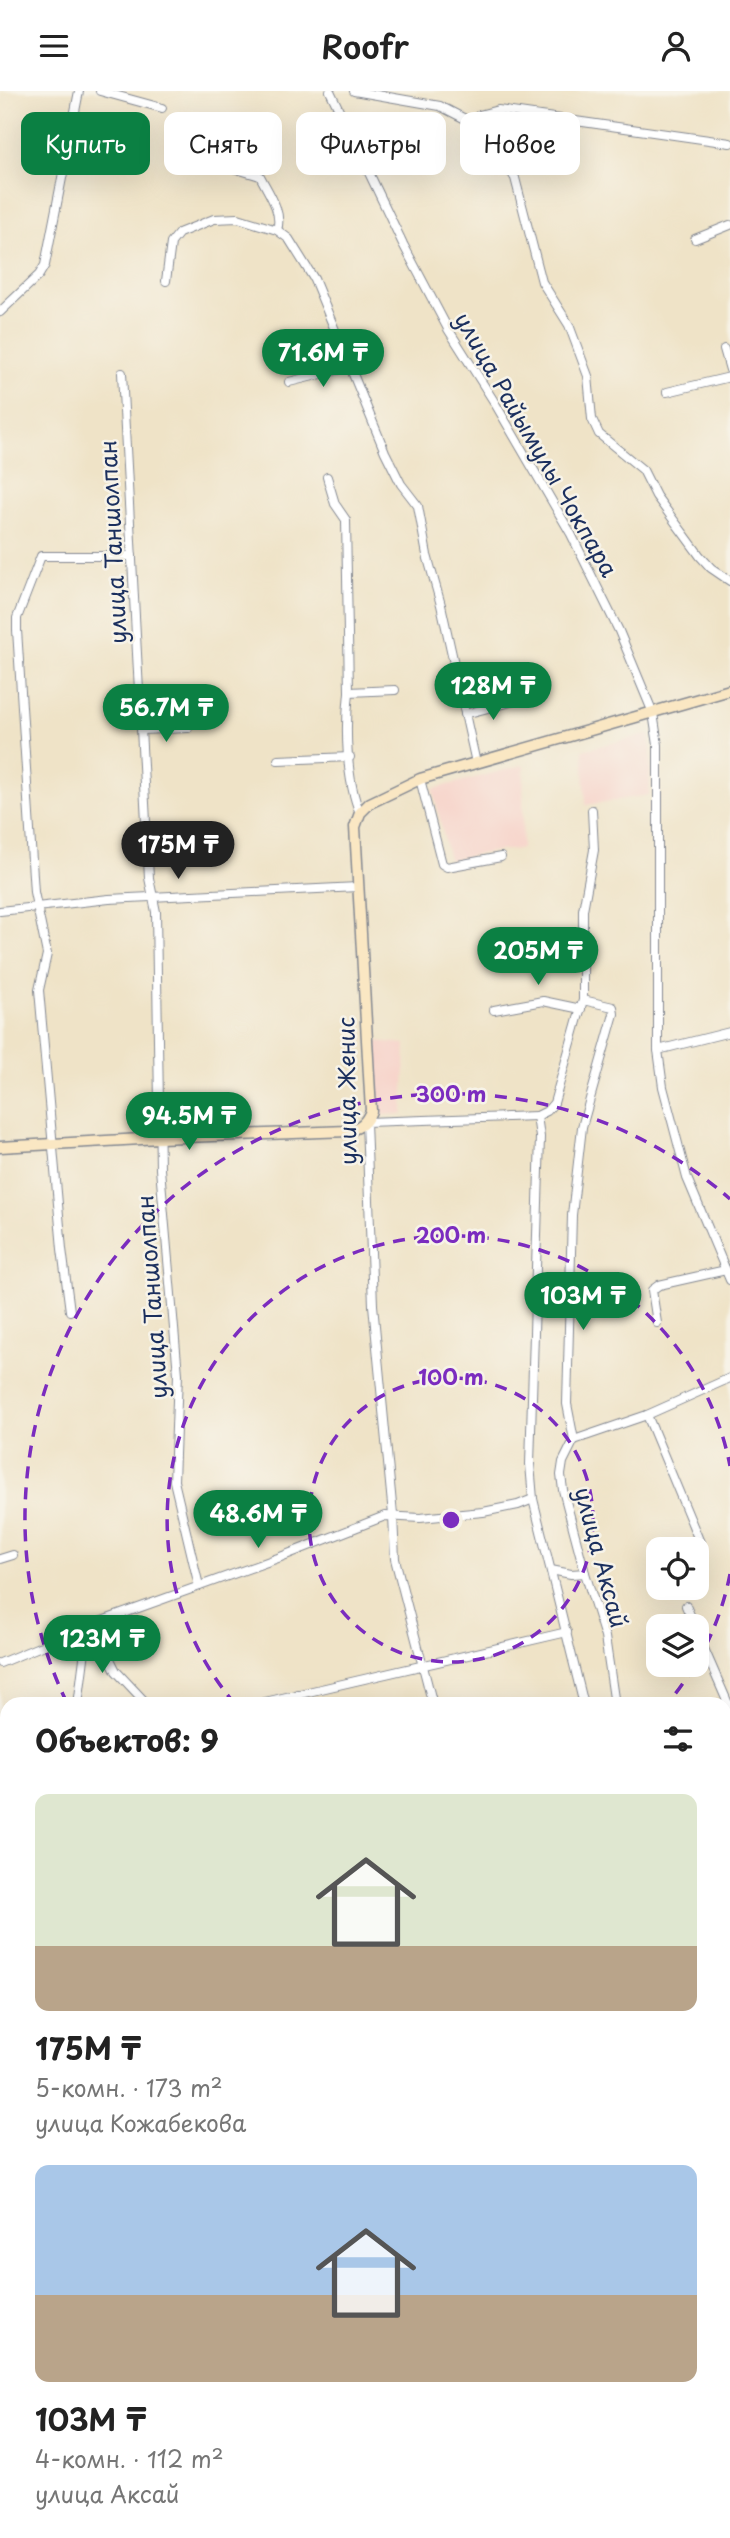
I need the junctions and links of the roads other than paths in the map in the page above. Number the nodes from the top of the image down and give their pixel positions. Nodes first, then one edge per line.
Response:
1 (79, 91) edge
2 (100, 91) edge
3 (330, 91) edge
4 (354, 91) edge
5 (377, 93) edge
6 (162, 108) dead end
7 (490, 112) edge
8 (512, 112) edge
9 (460, 116) edge
10 (580, 122) edge
11 (730, 143) edge
12 (257, 175) edge
13 (513, 175) edge
14 (730, 225) edge
15 (276, 230) junction
16 (695, 239) dead end
17 (166, 282) dead end
18 (0, 312) edge
19 (724, 349) dead end
20 (350, 367) junction
21 (730, 370) edge
22 (122, 373) dead end
23 (730, 377) edge
24 (289, 382) dead end
25 (667, 392) dead end
26 (327, 477) dead end
27 (132, 556) junction
28 (730, 581) edge
29 (395, 690) dead end
30 (730, 690) edge
31 (349, 692) junction
32 (514, 701) dead end
33 (653, 713) junction
34 (465, 714) junction
35 (188, 728) dead end
36 (142, 730) junction
37 (350, 757) junction
38 (278, 760) dead end
39 (476, 762) junction
40 (421, 779) junction
41 (592, 810) dead end
42 (360, 813) junction
43 (501, 857) dead end
44 (358, 887) junction
45 (153, 897) junction
46 (38, 908) junction
47 (0, 911) edge
48 (582, 1004) junction
49 (494, 1010) dead end
50 (730, 1031) edge
51 (658, 1050) junction
52 (537, 1116) junction
53 (366, 1122) junction
54 (159, 1137) junction
55 (53, 1144) junction
56 (0, 1147) edge
57 (726, 1270) junction
58 (730, 1280) edge
59 (70, 1311) dead end
60 (657, 1324) dead end
61 (730, 1378) edge
62 (647, 1415) junction
63 (574, 1440) junction
64 (533, 1499) junction
65 (393, 1514) junction
66 (698, 1537) edge
67 (13, 1555) dead end
68 (0, 1559) edge
69 (551, 1570) junction
70 (585, 1573) junction
71 (199, 1586) junction
72 (686, 1606) dead end
73 (690, 1614) edge
74 (102, 1621) junction
75 (88, 1627) junction
76 (567, 1632) junction
77 (709, 1662) edge
78 (0, 1663) edge
79 (423, 1665) junction
80 (297, 1694) junction
81 (79, 1697) edge
82 (140, 1697) edge
83 (285, 1697) edge
84 (298, 1697) edge
85 (431, 1697) edge
86 (582, 1697) edge
87 (614, 1697) edge
88 (722, 1697) edge

1 - 18 street
2 - 6 street
3 - 33 street, улица Райымулы Чокпара
4 - 5 street
5 - 9 street
7 - 8 street
10 - 11 street
12 - 15 street
13 - 28 street
14 - 16 street
15 - 17 street
15 - 20 street
19 - 21 street
20 - 24 street
20 - 34 street
22 - 27 street, улица Таншолпан
23 - 25 street
26 - 31 street, улица Женис
27 - 36 street, улица Таншолпан
27 - 46 street
29 - 31 street
30 - 33 main road
31 - 37 street, улица Женис
32 - 34 street
33 - 39 main road
33 - 51 street, улица Райымулы Чокпара
34 - 39 street
35 - 36 street
36 - 45 street, улица Таншолпан
37 - 38 street
37 - 42 street, улица Женис
39 - 40 main road
40 - 42 main road
40 - 43 street
41 - 48 street
42 - 44 main road, улица Женис
44 - 45 street
44 - 53 main road, улица Женис
45 - 46 street
45 - 54 street, улица Таншолпан
46 - 47 street
46 - 55 street
48 - 49 street
48 - 52 street
48 - 63 street
50 - 51 street
51 - 57 street, улица Райымулы Чокпара
52 - 53 street
52 - 64 street
53 - 54 main road
53 - 65 street, улица Женис
54 - 55 main road
54 - 71 street, улица Таншолпан
55 - 56 main road
55 - 59 street
57 - 58 street, улица Райымулы Чокпара
57 - 60 street
61 - 62 street
62 - 63 street
62 - 66 street
63 - 70 street, улица Аксай
64 - 65 street
64 - 69 street
65 - 71 street
65 - 79 street, улица Женис
67 - 68 street
69 - 70 street
69 - 76 street
70 - 87 street, улица Аксай
71 - 74 street
72 - 73 street
74 - 75 street
74 - 82 street
75 - 78 street
75 - 81 street
76 - 79 street
76 - 86 street
77 - 88 street
79 - 80 street
79 - 85 street, улица Женис
80 - 83 street
80 - 84 street

